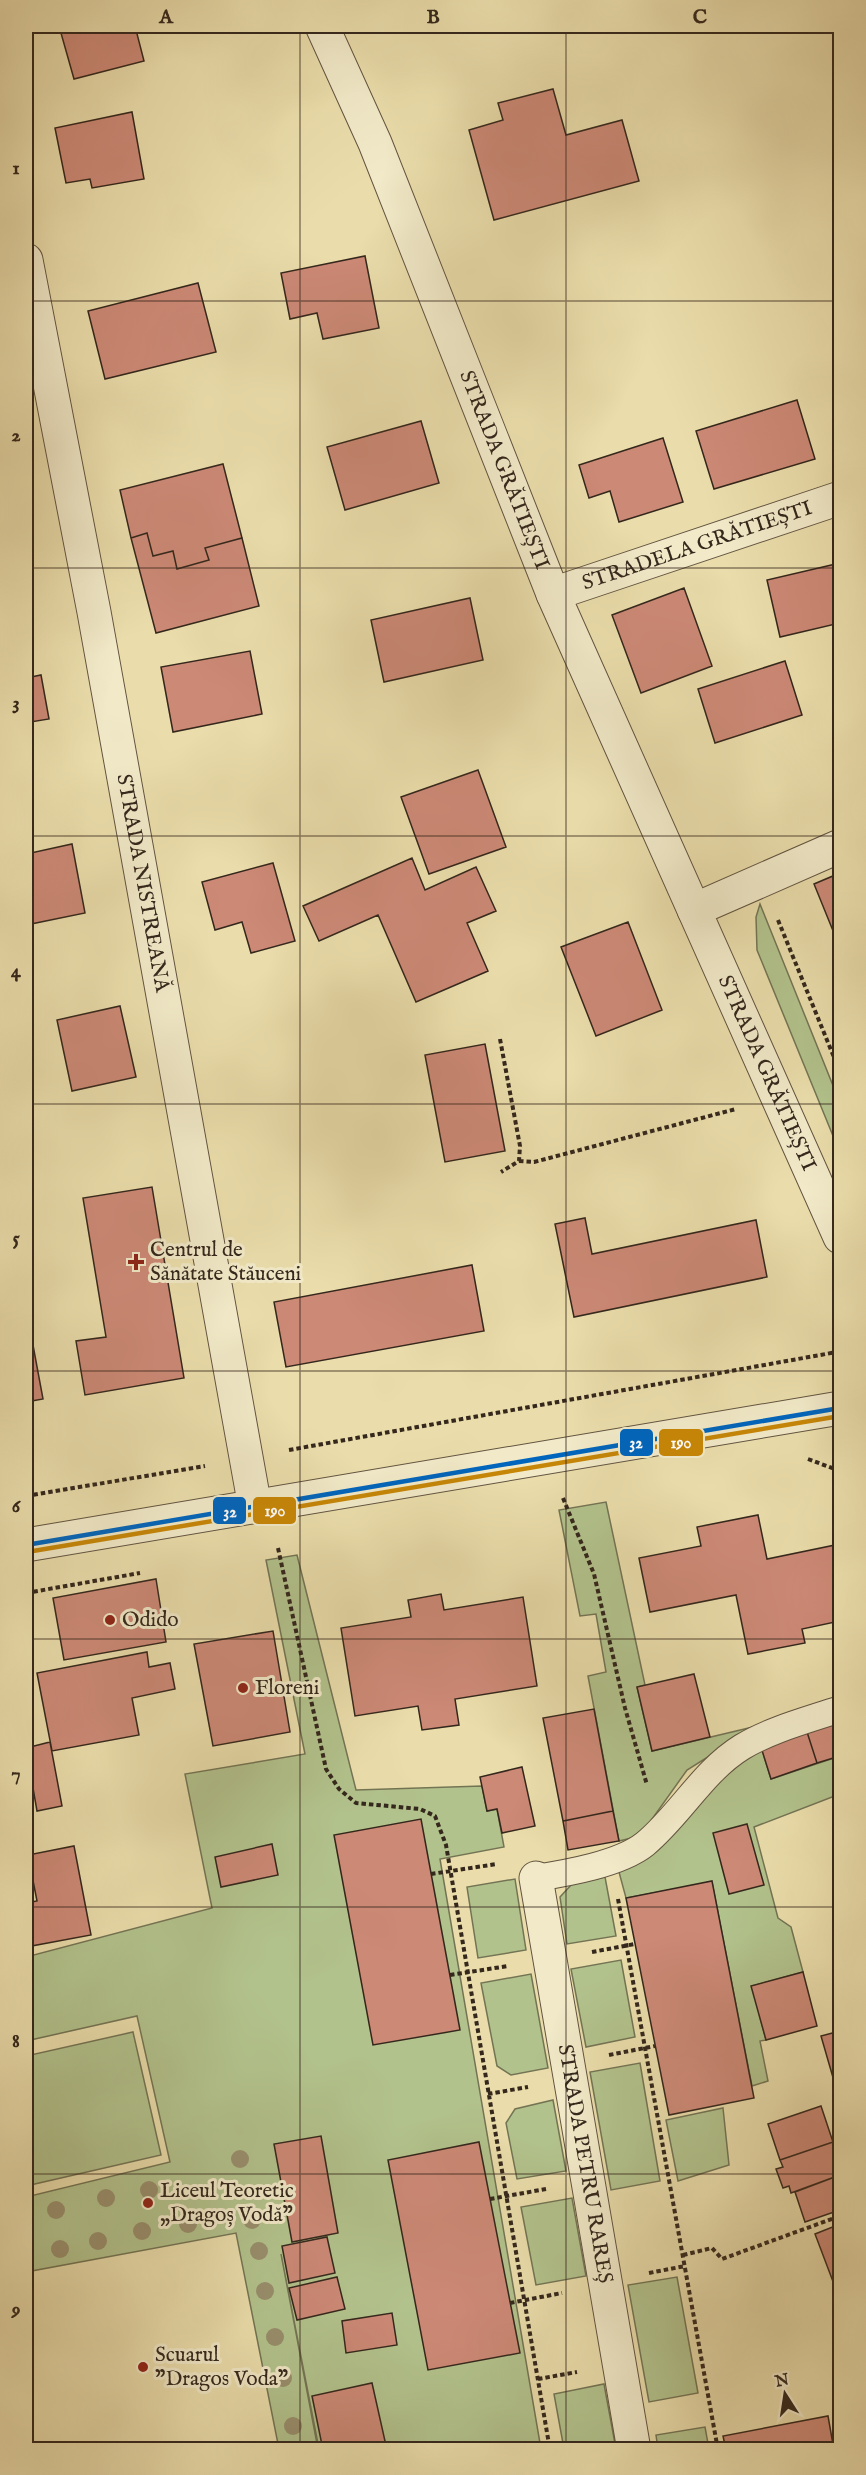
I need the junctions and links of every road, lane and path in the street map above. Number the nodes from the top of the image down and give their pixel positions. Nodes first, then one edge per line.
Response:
1 (322, 26) edge
2 (26, 260) edge
3 (840, 498) edge
4 (553, 594) junction
5 (840, 846) edge
6 (762, 880) junction
7 (694, 910) junction
8 (500, 1039) dead end
9 (840, 1072) edge
10 (779, 1098) junction
11 (519, 1161) junction
12 (501, 1172) dead end
13 (840, 1237) edge
14 (840, 1349) edge
15 (840, 1408) edge
16 (246, 1458) junction
17 (803, 1458) dead end
18 (840, 1471) edge
19 (26, 1496) edge
20 (575, 1496) dead end
21 (563, 1498) junction
22 (552, 1500) dead end
23 (255, 1507) junction
24 (26, 1545) edge
25 (288, 1546) dead end
26 (143, 1572) dead end
27 (26, 1593) edge
28 (840, 1709) edge
29 (660, 1829) junction
30 (611, 1860) junction
31 (451, 1872) junction
32 (431, 1874) dead end
33 (536, 1878) joint
34 (550, 1960) junction
35 (468, 1972) junction
36 (450, 1975) dead end
37 (588, 2182) junction
38 (506, 2195) junction
39 (490, 2199) dead end
40 (840, 2216) edge
41 (683, 2255) junction
42 (605, 2284) junction
43 (524, 2301) junction
44 (510, 2303) dead end
45 (550, 2450) edge
46 (634, 2450) edge
47 (718, 2450) edge

1 - 4 street, STRADA GRĂTIEȘTI
2 - 16 street, STRADA NISTREANĂ
3 - 4 street, STRADELA GRĂTIEȘTI
4 - 7 street, STRADA GRĂTIEȘTI
5 - 6 street
6 - 7 street
6 - 9 path
7 - 10 street, STRADA GRĂTIEȘTI
8 - 11 path
10 - 11 path
10 - 13 street, STRADA GRĂTIEȘTI
11 - 12 path
14 - 16 path
15 - 23 street
16 - 19 path
16 - 23 street, STRADA NISTREANĂ
17 - 18 path
20 - 21 path
21 - 22 path
21 - 29 path
23 - 24 street
25 - 31 path
26 - 27 path
28 - 29 lane
29 - 30 lane
30 - 33 lane
30 - 41 path
31 - 32 path
31 - 35 path
33 - 34 street, STRADA PETRU RAREȘ
34 - 35 path
34 - 37 street, STRADA PETRU RAREȘ
35 - 36 path
35 - 38 path
37 - 38 path
37 - 42 street, STRADA PETRU RAREȘ
38 - 39 path
38 - 43 path
40 - 41 path
41 - 47 path
42 - 43 path
42 - 46 street, STRADA PETRU RAREȘ
43 - 44 path
43 - 45 path

